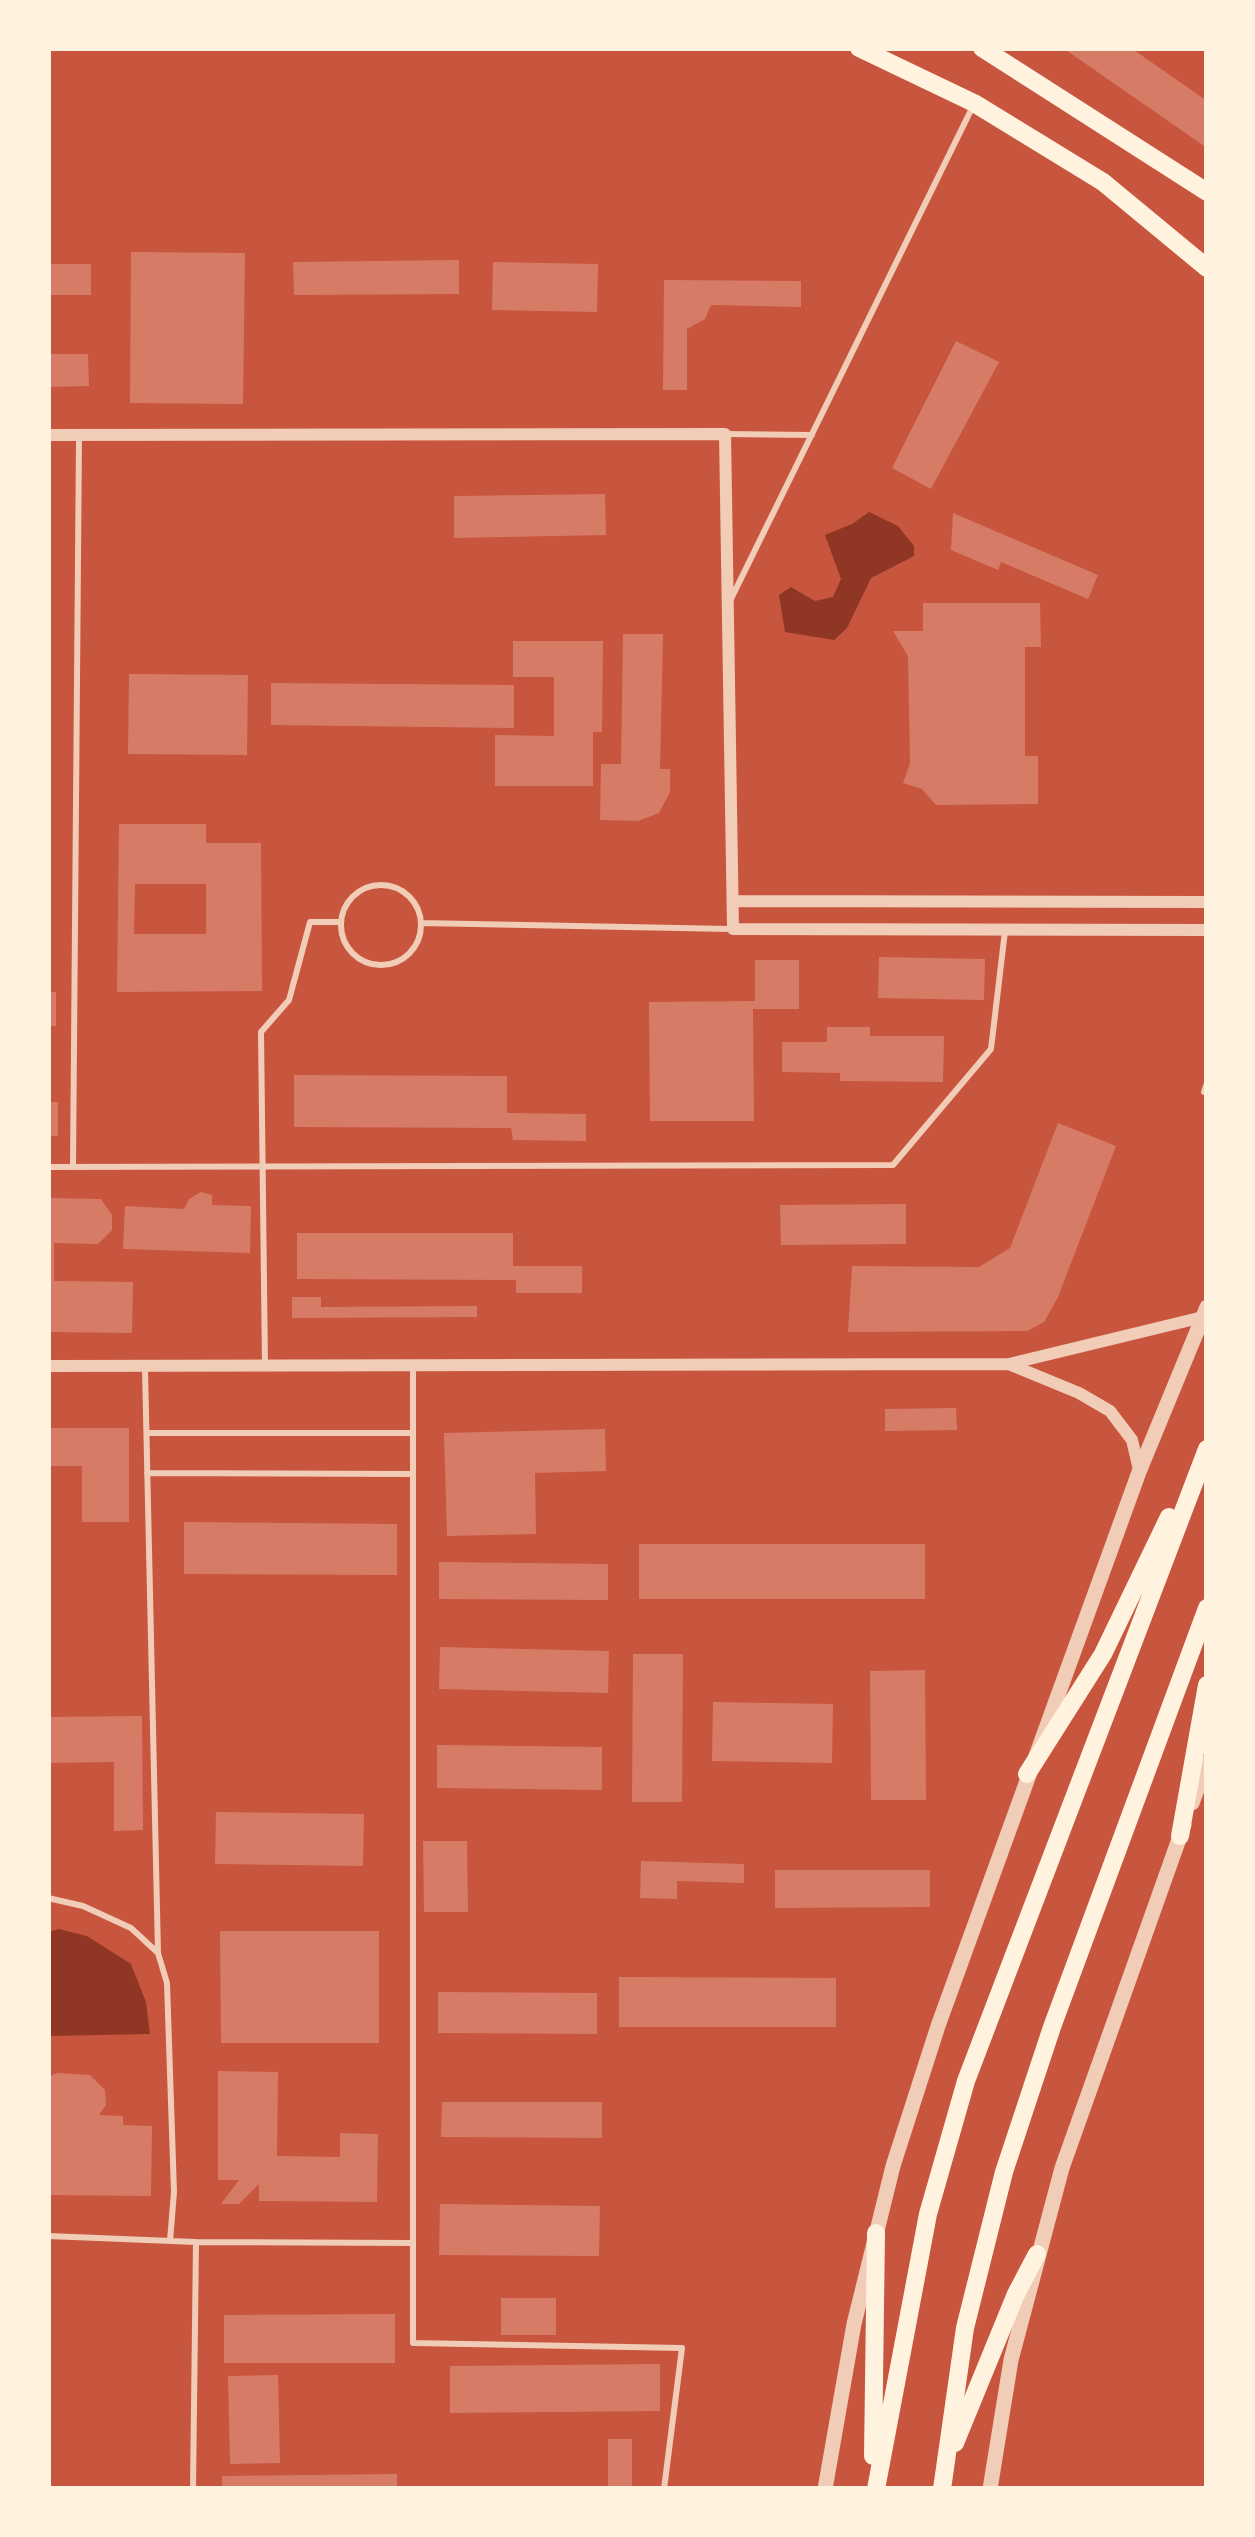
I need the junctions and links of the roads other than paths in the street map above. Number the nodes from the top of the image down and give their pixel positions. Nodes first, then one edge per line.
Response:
1 (860, 48) edge
2 (982, 48) edge
3 (974, 103) junction
4 (1207, 192) edge
5 (1207, 268) edge
6 (725, 434) junction
7 (48, 435) edge
8 (79, 435) junction
9 (812, 435) junction
10 (729, 604) junction
11 (733, 902) junction
12 (1207, 902) edge
13 (341, 922) junction
14 (422, 923) junction
15 (734, 929) junction
16 (1207, 930) edge
17 (1005, 931) junction
18 (262, 1166) junction
19 (48, 1167) edge
20 (73, 1167) junction
21 (1205, 1312) edge
22 (1010, 1364) junction
23 (48, 1366) edge
24 (145, 1367) junction
25 (265, 1367) junction
26 (413, 1367) junction
27 (147, 1433) junction
28 (413, 1433) junction
29 (1207, 1437) edge
30 (1207, 1449) edge
31 (1139, 1472) junction
32 (147, 1473) junction
33 (412, 1474) junction
34 (1145, 1589) junction
35 (1206, 1610) edge
36 (1207, 1684) edge
37 (1207, 1763) edge
38 (1028, 1774) junction
39 (1180, 1836) junction
40 (48, 1898) edge
41 (158, 1953) junction
42 (876, 2234) junction
43 (48, 2236) edge
44 (170, 2241) junction
45 (196, 2242) junction
46 (413, 2243) junction
47 (1037, 2254) junction
48 (193, 2489) edge
49 (664, 2489) edge
50 (825, 2489) edge
51 (875, 2489) edge
52 (943, 2489) edge
53 (990, 2489) edge

1 - 3 main road
2 - 4 main road
3 - 5 main road
3 - 9 lane
6 - 8 street
6 - 9 lane
6 - 10 street
7 - 8 street
8 - 20 lane
9 - 10 lane
10 - 11 street
11 - 12 street
11 - 15 street
13 - 14 lane
13 - 14 lane
13 - 18 lane
14 - 15 lane
15 - 17 street
16 - 17 street
17 - 18 lane
18 - 20 lane
18 - 25 lane
19 - 20 lane
21 - 22 street
21 - 31 street
22 - 26 street
22 - 31 street
23 - 24 street
24 - 25 street
24 - 27 lane
25 - 26 street
26 - 28 lane
27 - 28 lane
27 - 32 lane
28 - 33 lane
29 - 34 main road
30 - 34 main road
31 - 38 street
32 - 33 lane
32 - 41 lane
33 - 46 lane
34 - 38 main road
34 - 51 main road
35 - 52 main road
36 - 39 main road
37 - 39 street
38 - 42 street
39 - 47 street
40 - 41 lane
41 - 44 lane
42 - 50 street
42 - 51 main road
43 - 44 lane
44 - 45 lane
45 - 46 lane
45 - 48 lane
46 - 49 lane
47 - 52 main road
47 - 53 street

